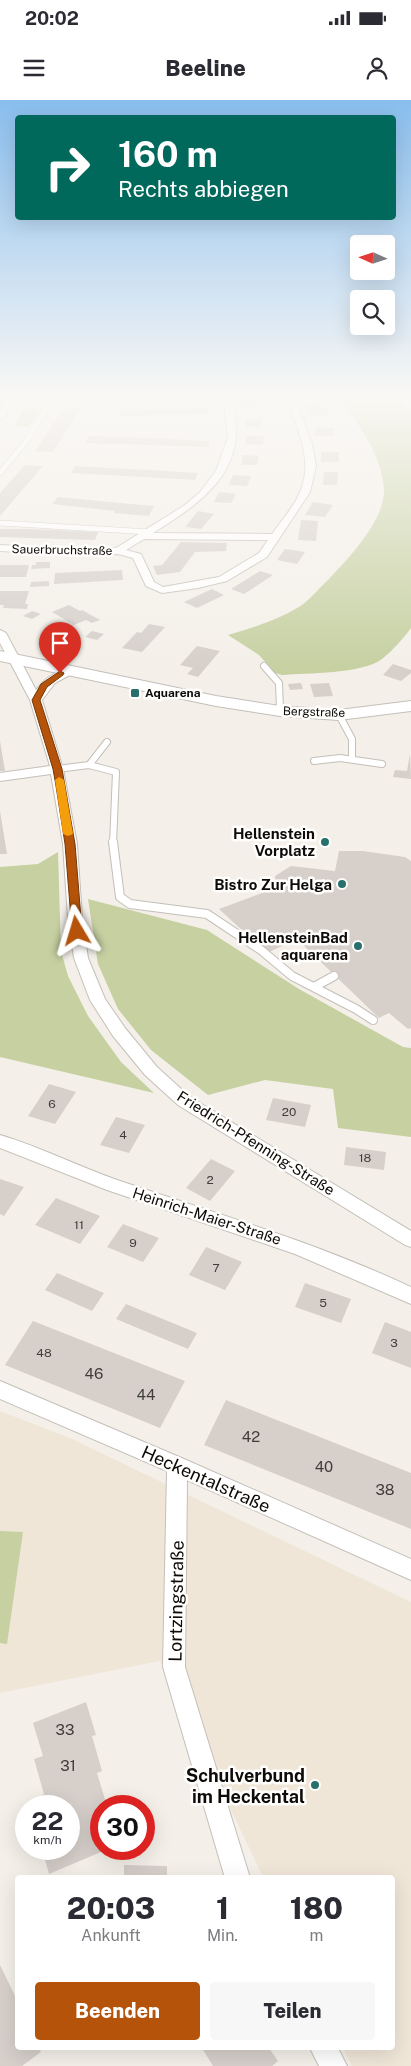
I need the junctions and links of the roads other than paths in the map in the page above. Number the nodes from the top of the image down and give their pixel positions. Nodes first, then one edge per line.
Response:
1 (208, 487) edge
2 (306, 487) edge
3 (0, 523) edge
4 (147, 534) junction
5 (275, 537) junction
6 (0, 548) edge
7 (118, 551) junction
8 (4, 646) edge
9 (38, 647) dead end
10 (62, 652) dead end
11 (264, 666) dead end
12 (73, 670) junction
13 (36, 700) junction
14 (216, 701) junction
15 (411, 706) edge
16 (280, 711) junction
17 (339, 714) junction
18 (107, 742) dead end
19 (352, 758) junction
20 (314, 761) dead end
21 (382, 764) dead end
22 (90, 765) junction
23 (57, 769) junction
24 (0, 778) edge
25 (334, 976) dead end
26 (314, 987) junction
27 (373, 1020) dead end
28 (0, 1141) edge
29 (411, 1240) edge
30 (411, 1296) edge
31 (0, 1390) edge
32 (178, 1466) junction
33 (411, 1570) edge
34 (237, 1875) edge
35 (325, 2050) edge
36 (333, 2066) edge

1 - 4 street, Sauerbruchstraße
2 - 5 street
3 - 4 lane, Sauerbruchstraße
4 - 5 street
4 - 7 street, Sauerbruchstraße
5 - 7 street
6 - 7 street, Sauerbruchstraße
8 - 9 street
8 - 12 street
8 - 13 street, Friedrich-Pfenning-Straße
10 - 14 street
11 - 16 lane
12 - 13 street
12 - 14 street
13 - 23 street, Friedrich-Pfenning-Straße
14 - 16 street, Bergstraße
15 - 17 street, Bergstraße
16 - 17 street, Bergstraße
17 - 19 lane
18 - 22 lane
19 - 20 lane
19 - 21 lane
22 - 23 lane
22 - 26 lane
23 - 24 street
23 - 29 street, Friedrich-Pfenning-Straße
25 - 26 lane
26 - 27 lane
28 - 30 street, Heinrich-Maier-Straße
31 - 32 street, Heckentalstraße
32 - 33 street, Heckentalstraße
32 - 34 street, Lortzingstraße
35 - 36 street

